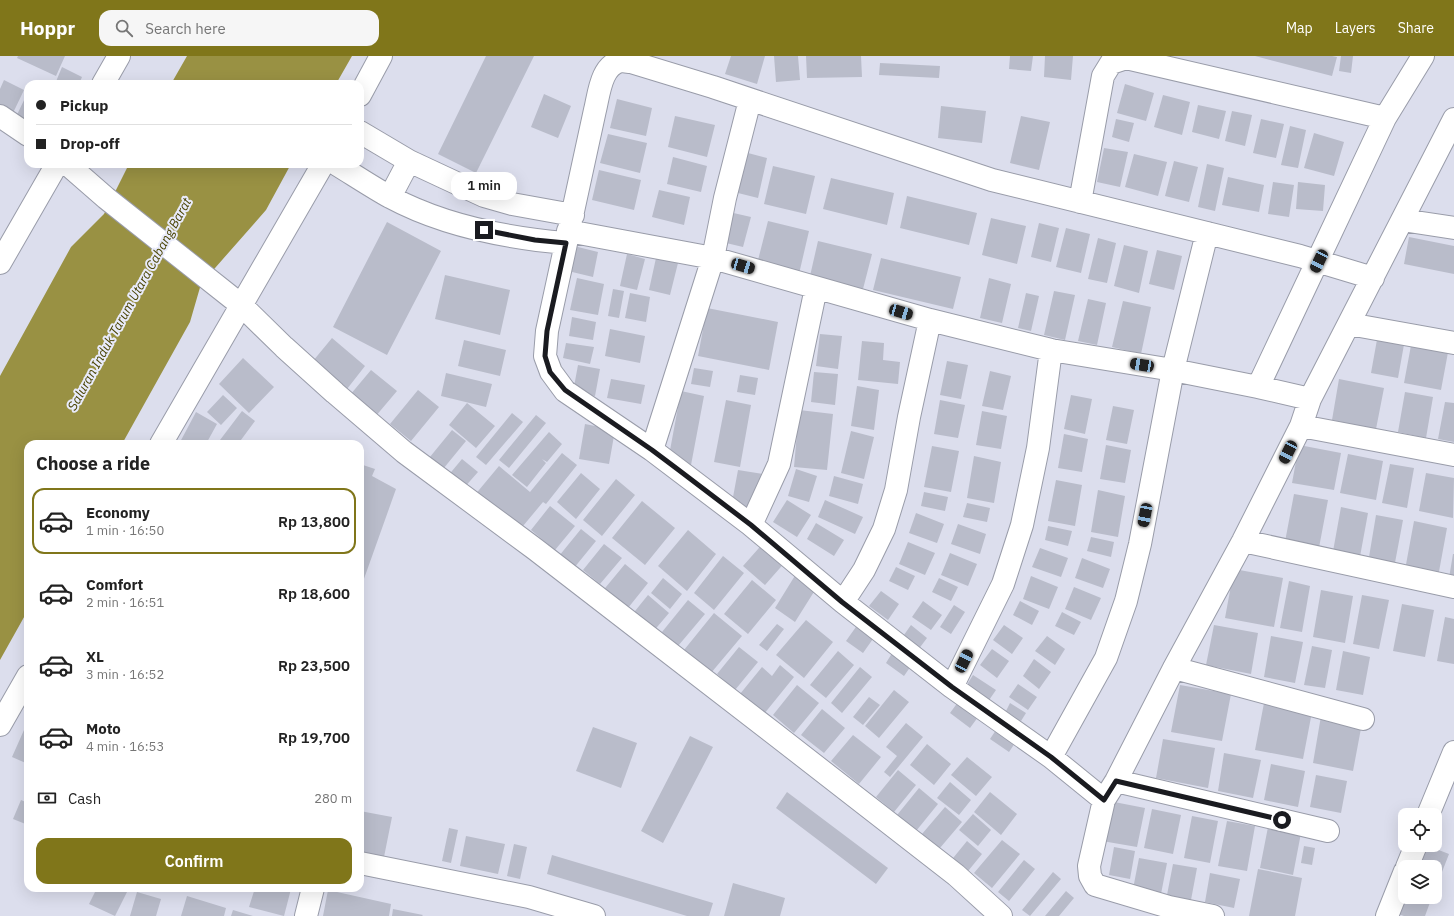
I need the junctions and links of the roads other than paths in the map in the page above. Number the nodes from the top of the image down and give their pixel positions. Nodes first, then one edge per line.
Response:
1 (119, 56) edge
2 (381, 56) edge
3 (1423, 56) edge
4 (105, 80) edge
5 (364, 88) edge
6 (750, 100) junction
7 (0, 116) edge
8 (1385, 118) junction
9 (1454, 119) edge
10 (24, 132) edge
11 (364, 134) edge
12 (409, 161) junction
13 (55, 168) edge
14 (72, 168) edge
15 (321, 168) edge
16 (343, 168) edge
17 (484, 196) junction
18 (390, 197) junction
19 (1080, 202) junction
20 (1402, 220) junction
21 (472, 227) junction
22 (1454, 228) edge
23 (569, 229) junction
24 (1207, 233) junction
25 (714, 258) junction
26 (1319, 261) junction
27 (0, 263) edge
28 (1373, 278) junction
29 (816, 288) junction
30 (241, 305) junction
31 (930, 320) junction
32 (1350, 324) junction
33 (1454, 343) edge
34 (1051, 350) junction
35 (1173, 370) junction
36 (1258, 387) junction
37 (1310, 399) junction
38 (1301, 426) junction
39 (163, 440) edge
40 (652, 450) junction
41 (1454, 455) edge
42 (751, 525) junction
43 (1243, 541) junction
44 (1454, 587) edge
45 (842, 602) junction
46 (1174, 668) junction
47 (24, 683) edge
48 (952, 687) junction
49 (1363, 719) dead end
50 (0, 725) edge
51 (1454, 752) edge
52 (1051, 757) junction
53 (1116, 781) junction
54 (1104, 800) junction
55 (1431, 808) edge
56 (1328, 830) dead end
57 (364, 864) edge
58 (1398, 888) edge
59 (312, 892) edge
60 (306, 916) edge
61 (594, 916) edge
62 (1002, 916) edge
63 (1213, 916) edge
64 (1387, 916) edge

1 - 4 street
2 - 5 street
3 - 8 street
6 - 19 street
6 - 23 street
6 - 25 street
7 - 10 street
8 - 19 street
8 - 26 street
9 - 20 street
11 - 12 street
12 - 17 street
12 - 18 street
13 - 27 street
14 - 30 street
15 - 30 street
16 - 18 street
17 - 21 street
17 - 23 street
18 - 21 street
19 - 24 street
20 - 22 street
20 - 28 street
21 - 23 street
23 - 25 street
23 - 40 street
24 - 26 street
24 - 35 street
25 - 29 street
25 - 40 street
26 - 28 street
26 - 36 street
28 - 32 street
29 - 31 street
29 - 42 street
30 - 39 street
30 - 62 street
31 - 34 street
31 - 45 street
32 - 33 street
32 - 37 street
34 - 35 street
34 - 48 street
35 - 36 street
35 - 52 street
36 - 37 street
37 - 38 street
38 - 41 street
38 - 43 street
40 - 42 street
42 - 45 street
43 - 44 street
43 - 46 street
45 - 48 street
46 - 49 street
46 - 53 street
47 - 50 street
48 - 52 street
51 - 55 street
52 - 54 street
53 - 54 street
53 - 56 street
54 - 63 street
57 - 61 street
58 - 64 street
59 - 60 street

